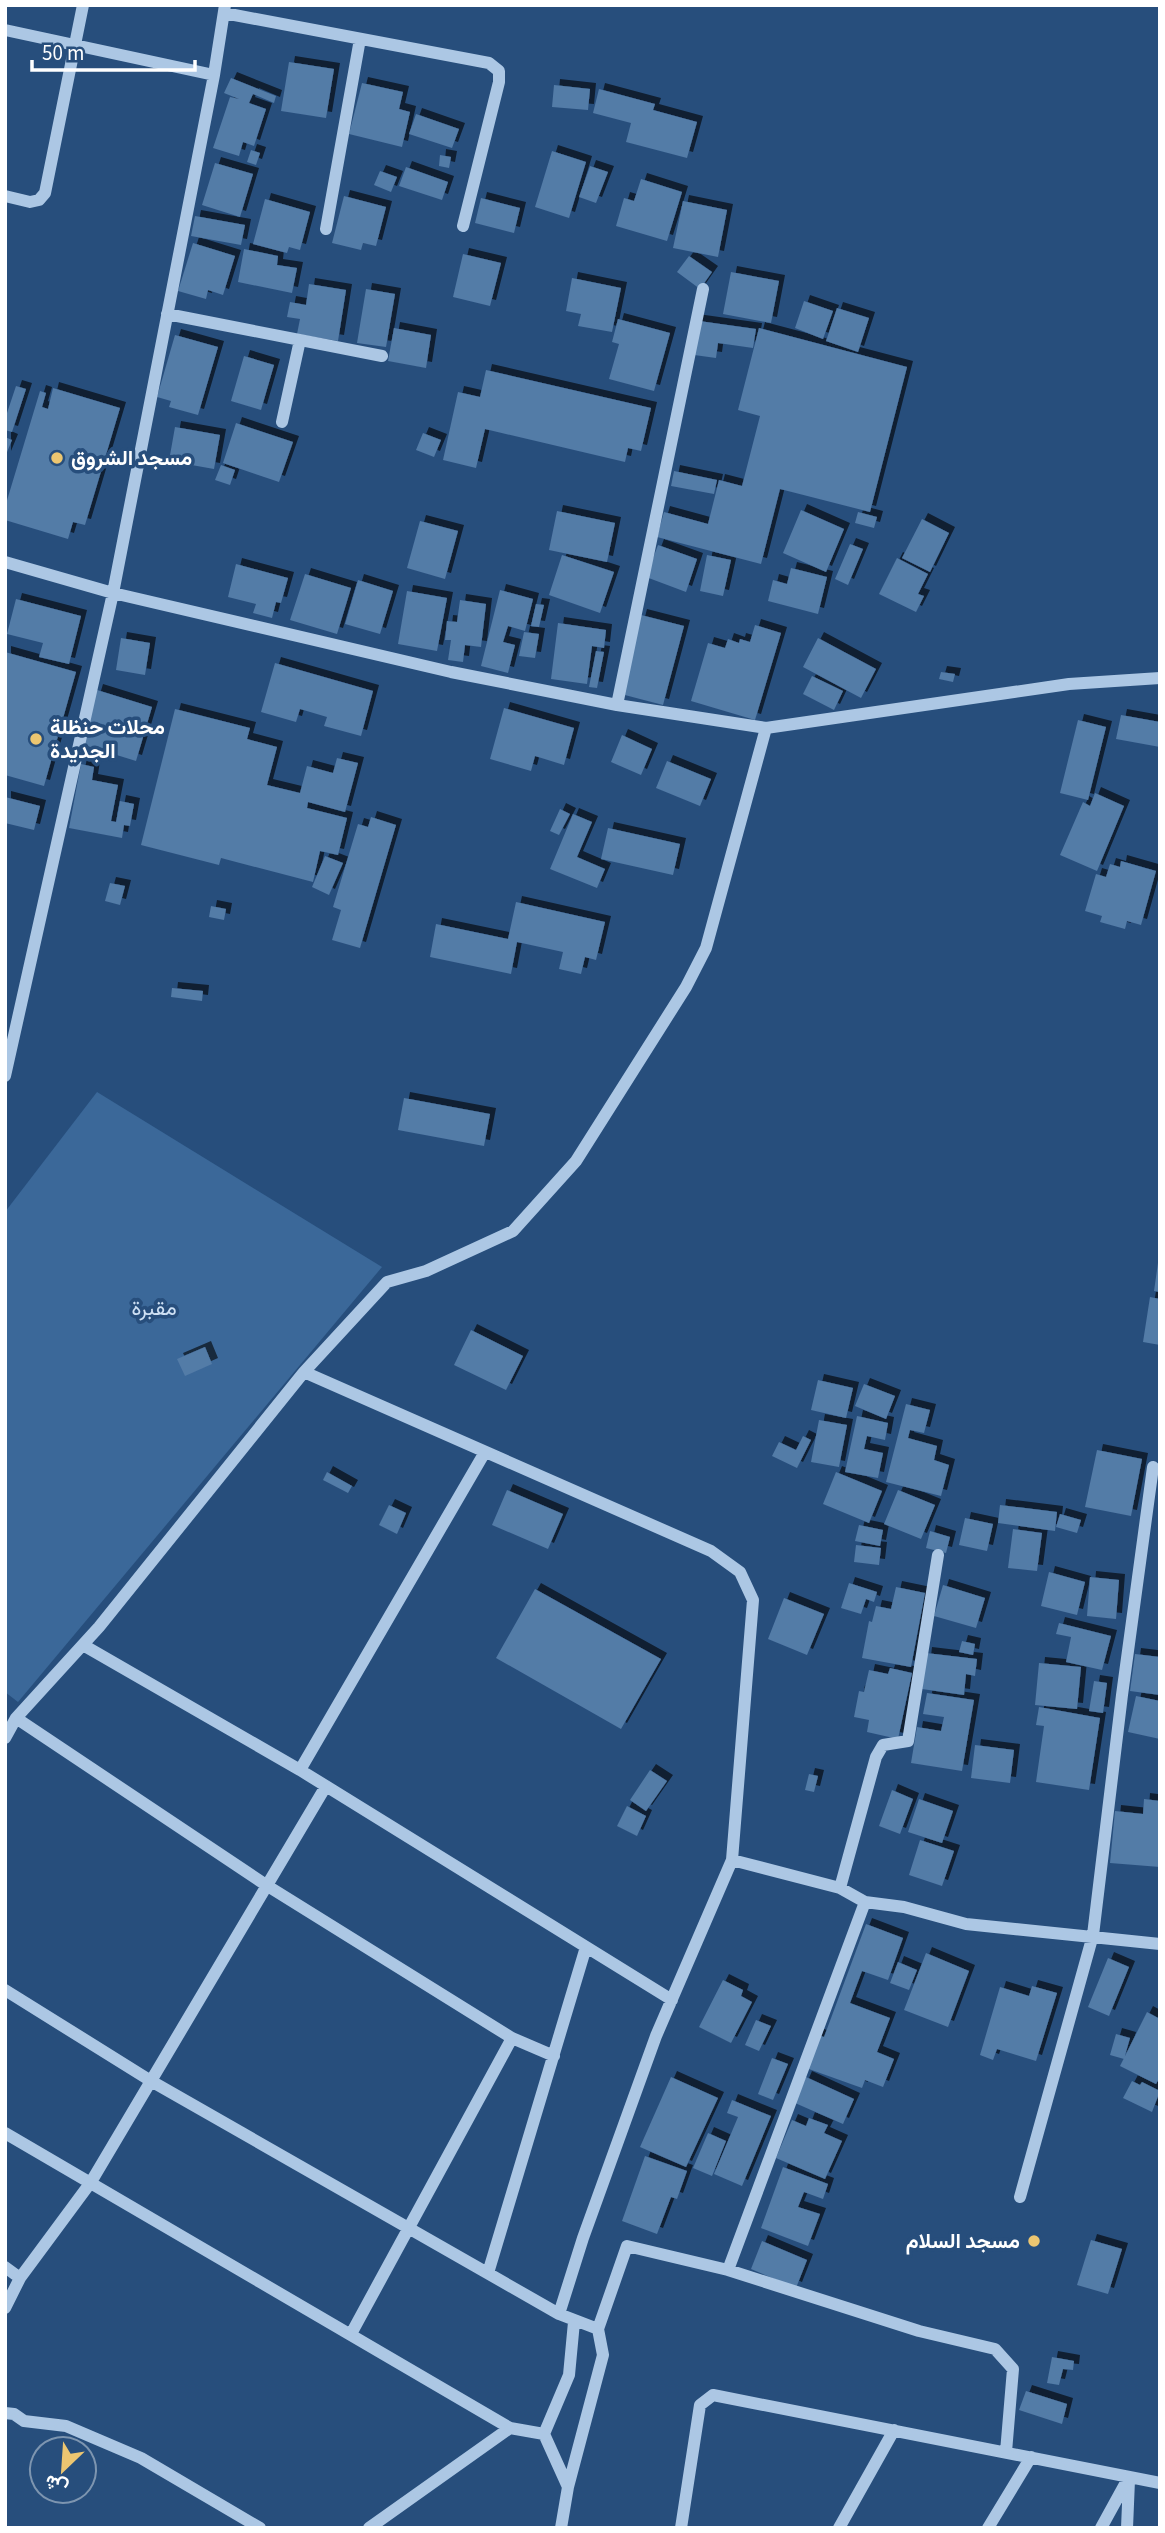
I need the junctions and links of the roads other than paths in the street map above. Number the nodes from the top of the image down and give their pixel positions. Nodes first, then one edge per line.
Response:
1 (83, 5) edge
2 (224, 9) edge
3 (5, 30) edge
4 (360, 39) junction
5 (76, 44) junction
6 (214, 75) junction
7 (5, 197) edge
8 (463, 226) dead end
9 (326, 229) dead end
10 (703, 289) dead end
11 (167, 314) junction
12 (300, 340) junction
13 (382, 356) dead end
14 (282, 422) dead end
15 (5, 562) edge
16 (113, 593) junction
17 (1160, 678) edge
18 (617, 705) junction
19 (766, 727) junction
20 (5, 1076) edge
21 (304, 1372) junction
22 (485, 1452) junction
23 (1153, 1467) dead end
24 (938, 1555) dead end
25 (83, 1645) junction
26 (16, 1718) junction
27 (5, 1738) edge
28 (300, 1770) junction
29 (326, 1786) junction
30 (732, 1860) junction
31 (266, 1885) junction
32 (840, 1888) junction
33 (865, 1902) junction
34 (1093, 1935) junction
35 (1160, 1944) edge
36 (586, 1947) junction
37 (5, 1990) edge
38 (671, 2000) junction
39 (512, 2038) junction
40 (554, 2056) junction
41 (151, 2081) junction
42 (5, 2133) edge
43 (91, 2182) junction
44 (1020, 2197) dead end
45 (409, 2228) junction
46 (5, 2267) edge
47 (728, 2270) junction
48 (488, 2273) junction
49 (20, 2278) junction
50 (5, 2308) edge
51 (559, 2314) junction
52 (575, 2322) junction
53 (598, 2329) junction
54 (351, 2334) junction
55 (5, 2413) edge
56 (510, 2428) junction
57 (894, 2430) junction
58 (544, 2434) junction
59 (1006, 2452) junction
60 (1031, 2457) junction
61 (1129, 2477) junction
62 (1160, 2483) edge
63 (568, 2487) junction
64 (260, 2528) edge
65 (369, 2528) edge
66 (561, 2528) edge
67 (681, 2528) edge
68 (839, 2528) edge
69 (988, 2528) edge
70 (1101, 2528) edge
71 (1127, 2528) edge

1 - 5 street
2 - 4 street
2 - 6 street
3 - 5 street
4 - 8 street
4 - 9 street
5 - 6 street
5 - 7 street
6 - 11 street
10 - 18 street
11 - 12 street
11 - 16 street
12 - 13 street
12 - 14 street
15 - 16 street
16 - 18 street
16 - 20 street
17 - 19 street
18 - 19 street
19 - 21 street
21 - 22 street
21 - 25 street
22 - 28 street
22 - 30 street
23 - 34 street
24 - 32 street
25 - 26 street
25 - 28 street
26 - 27 street
26 - 31 street
28 - 29 street
29 - 31 street
29 - 36 street
30 - 32 street
30 - 38 street
31 - 39 street
31 - 41 street
32 - 33 street
33 - 34 street
33 - 47 street
34 - 35 street
34 - 44 street
36 - 38 street
36 - 40 street
37 - 41 street
38 - 51 street
39 - 40 street
39 - 45 street
40 - 48 street
41 - 43 street
41 - 45 street
42 - 43 street
43 - 49 street
43 - 54 street
45 - 48 street
45 - 54 street
46 - 49 street
47 - 53 street
47 - 59 street
48 - 51 street
49 - 50 street
51 - 52 street
52 - 53 street
52 - 58 street
53 - 63 street
54 - 56 street
55 - 64 street
56 - 58 street
56 - 65 street
57 - 59 street
57 - 67 street
57 - 68 street
58 - 63 street
59 - 60 street
60 - 61 street
60 - 69 street
61 - 62 street
61 - 70 street
61 - 71 street
63 - 66 street

